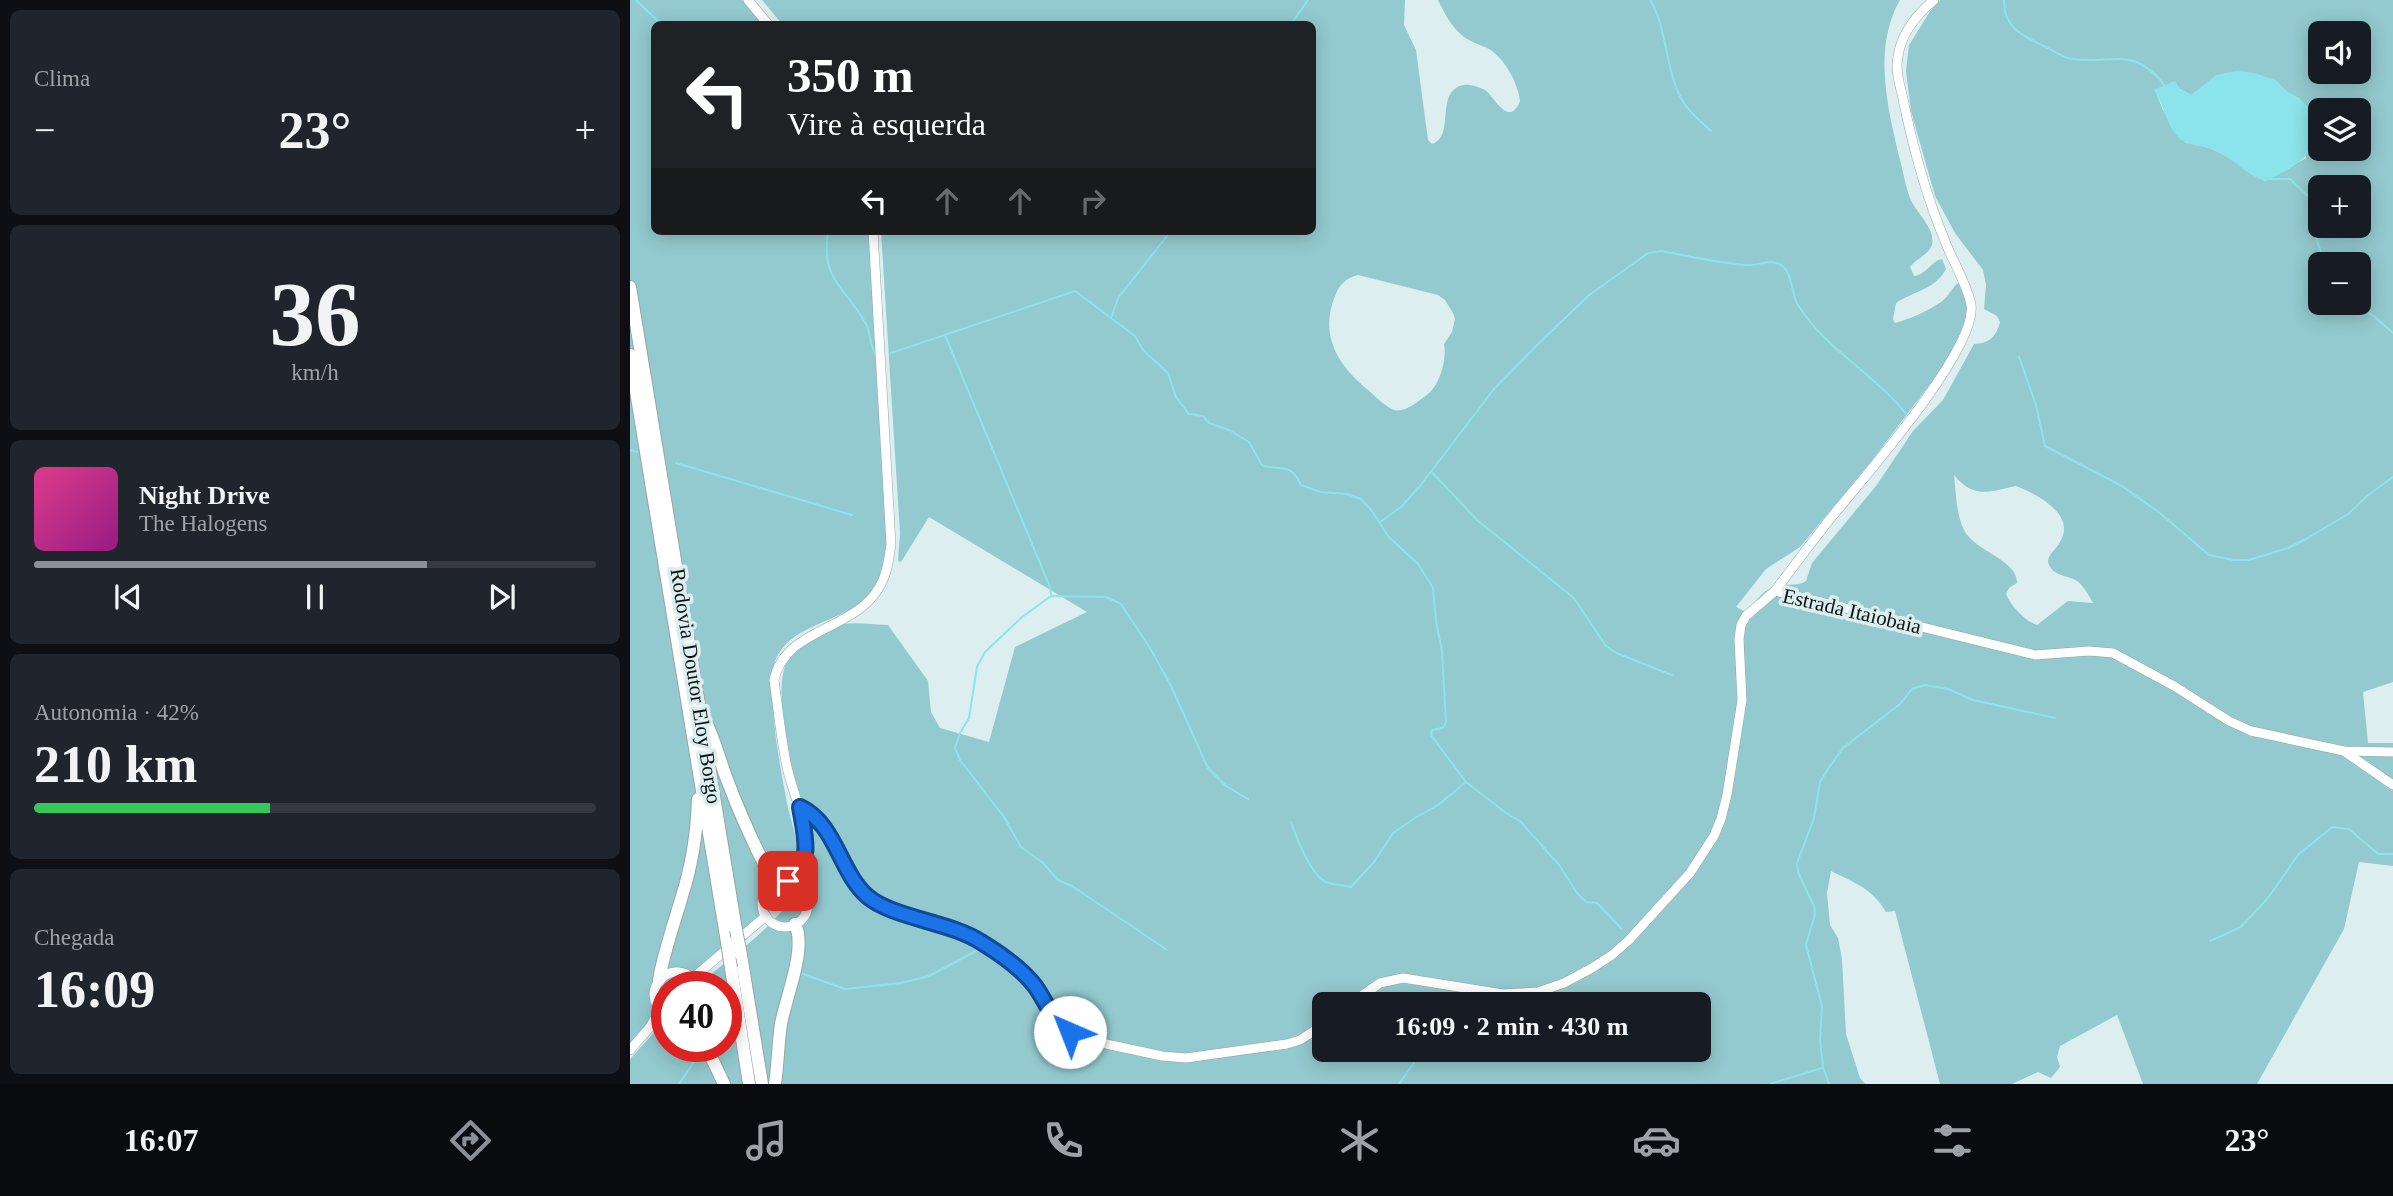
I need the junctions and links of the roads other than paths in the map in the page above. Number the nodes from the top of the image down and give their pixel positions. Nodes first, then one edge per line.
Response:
1 (748, 0) edge
2 (1934, 0) edge
3 (766, 21) edge
4 (873, 235) edge
5 (630, 287) edge
6 (630, 355) edge
7 (1775, 591) junction
8 (699, 710) junction
9 (690, 722) junction
10 (2344, 751) junction
11 (2393, 752) edge
12 (2393, 785) edge
13 (800, 807) junction
14 (793, 883) junction
15 (774, 884) junction
16 (766, 916) junction
17 (795, 924) junction
18 (661, 971) edge
19 (708, 971) edge
20 (1367, 992) edge
21 (1490, 992) edge
22 (1538, 992) edge
23 (651, 1026) edge
24 (1312, 1032) edge
25 (630, 1050) edge
26 (714, 1062) edge
27 (724, 1084) edge
28 (749, 1084) edge
29 (762, 1084) edge
30 (775, 1084) edge

1 - 3 street
2 - 7 street
4 - 13 street
5 - 8 highway, Rodovia Doutor Eloy Borgo
6 - 9 highway, Rodovia Doutor Eloy Borgo
7 - 10 street, Estrada Itaiobaia
7 - 22 street, Estrada Itaiobaia
8 - 15 highway
8 - 29 highway, Rodovia Doutor Eloy Borgo, bridge
9 - 18 highway
9 - 28 highway, Rodovia Doutor Eloy Borgo, bridge
10 - 11 street, Estrada Itaiobaia
10 - 12 street
13 - 14 street
13 - 24 street
14 - 15 street
14 - 17 street
15 - 16 street
16 - 17 street
16 - 19 street
17 - 30 highway
20 - 21 street, Estrada Itaiobaia
23 - 25 street
26 - 27 highway

